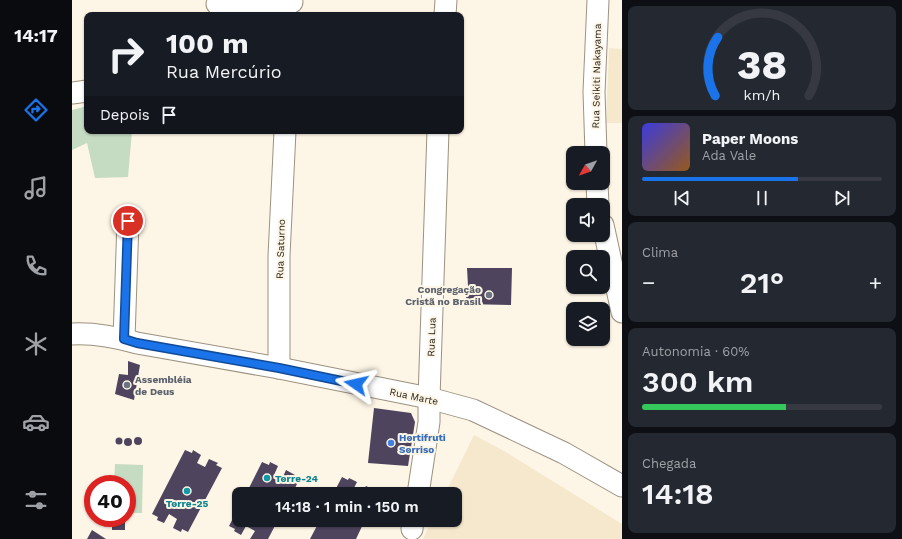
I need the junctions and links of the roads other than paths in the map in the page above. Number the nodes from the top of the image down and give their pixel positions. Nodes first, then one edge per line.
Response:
1 (446, 0) edge
2 (598, 0) edge
3 (212, 6) edge
4 (292, 6) edge
5 (445, 12) edge
6 (84, 91) edge
7 (72, 93) edge
8 (285, 134) edge
9 (438, 134) edge
10 (596, 146) edge
11 (128, 221) dead end
12 (607, 242) edge
13 (619, 284) edge
14 (622, 312) edge
15 (72, 334) edge
16 (124, 339) junction
17 (279, 368) junction
18 (429, 398) junction
19 (622, 486) edge
20 (419, 487) edge

1 - 5 street
2 - 10 street, Rua Seikiti Nakayama
3 - 4 street
6 - 7 street
8 - 17 street, Rua Saturno
9 - 18 street, Rua Lua
11 - 16 street
12 - 13 street
13 - 14 street
15 - 16 street, Rua Marte
16 - 17 street, Rua Marte
17 - 18 street, Rua Marte
18 - 19 street, Rua Marte
18 - 20 street, Rua Lua

